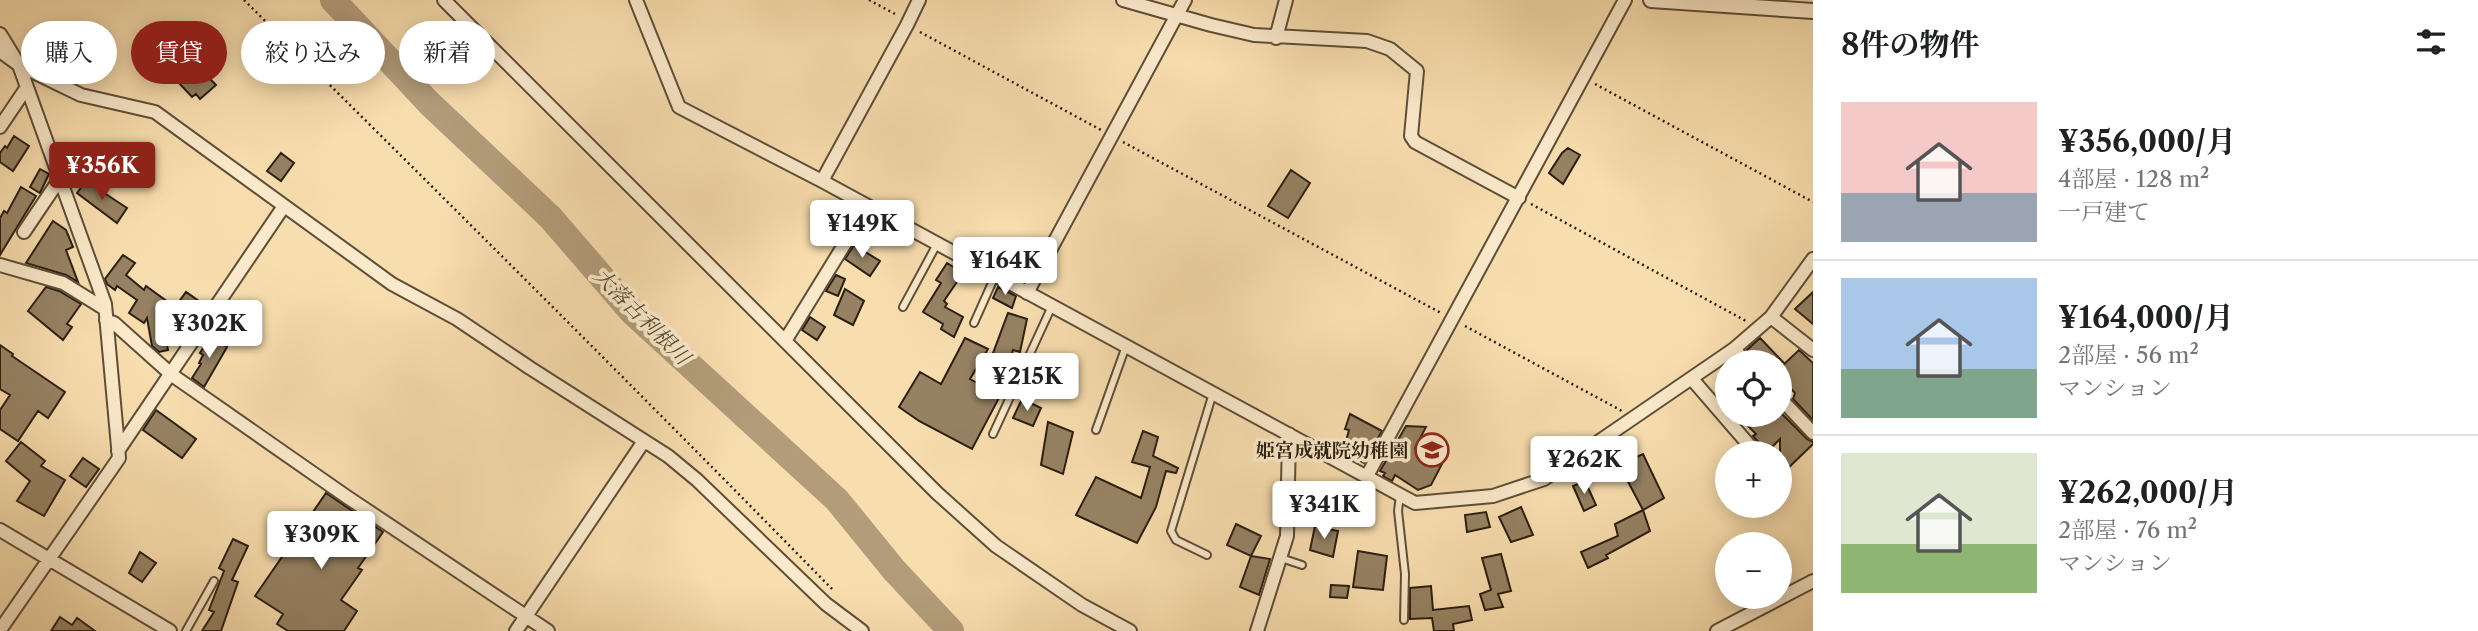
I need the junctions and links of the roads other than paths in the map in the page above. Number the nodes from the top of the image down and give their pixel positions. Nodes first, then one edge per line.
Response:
1 (636, 0) edge
2 (919, 0) edge
3 (1123, 0) edge
4 (1185, 0) edge
5 (1286, 0) edge
6 (1625, 0) edge
7 (1651, 0) edge
8 (446, 1) edge
9 (1813, 10) edge
10 (1177, 15) junction
11 (0, 34) edge
12 (1276, 38) junction
13 (0, 51) edge
14 (19, 65) junction
15 (27, 87) junction
16 (0, 127) edge
17 (60, 180) junction
18 (822, 181) junction
19 (1518, 198) junction
20 (284, 206) junction
21 (868, 206) junction
22 (24, 232) dead end
23 (937, 244) junction
24 (1813, 259) edge
25 (0, 265) edge
26 (1809, 275) edge
27 (995, 276) junction
28 (1027, 293) junction
29 (1052, 306) junction
30 (904, 307) dead end
31 (106, 314) junction
32 (1771, 317) junction
33 (974, 323) dead end
34 (785, 341) junction
35 (1126, 346) junction
36 (1734, 349) joint
37 (1813, 350) edge
38 (172, 375) junction
39 (1692, 379) junction
40 (1213, 393) junction
41 (1792, 411) edge
42 (1096, 430) dead end
43 (1813, 433) edge
44 (993, 434) dead end
45 (1289, 434) junction
46 (644, 441) junction
47 (1746, 441) edge
48 (118, 451) junction
49 (1367, 476) junction
50 (1400, 495) junction
51 (0, 530) edge
52 (1207, 555) dead end
53 (1280, 558) junction
54 (50, 559) junction
55 (1303, 565) dead end
56 (214, 581) dead end
57 (1813, 581) edge
58 (526, 616) junction
59 (1404, 620) dead end
60 (0, 630) edge
61 (170, 631) edge
62 (186, 631) edge
63 (516, 631) edge
64 (548, 631) edge
65 (862, 631) edge
66 (1130, 631) edge
67 (1257, 631) edge
68 (1717, 631) edge

1 - 18 street
2 - 18 street
3 - 10 street
4 - 10 street
5 - 12 street
6 - 19 street
7 - 9 street
8 - 34 street
10 - 12 street
10 - 28 street
11 - 14 street
12 - 19 street
13 - 14 street
14 - 15 street
14 - 20 street
15 - 16 street
15 - 17 street
17 - 22 street
17 - 31 street
18 - 21 street
19 - 49 street
20 - 38 street
20 - 46 street
21 - 23 street
21 - 34 street
23 - 27 street
23 - 30 lane
24 - 26 street
25 - 31 street
26 - 32 street
27 - 28 street
27 - 33 lane
28 - 29 street
29 - 35 street
29 - 44 lane
31 - 38 street
31 - 48 street
32 - 36 street
32 - 37 street
34 - 66 street
35 - 40 street
35 - 42 lane
36 - 39 street
38 - 48 street
38 - 58 street
39 - 47 street
39 - 50 street
40 - 45 street
40 - 52 lane
41 - 43 street
45 - 49 street
45 - 53 street
46 - 58 street
46 - 65 street
48 - 54 street
49 - 50 street
50 - 59 lane
51 - 54 street
53 - 55 lane
53 - 67 street
54 - 60 street
54 - 61 street
56 - 62 lane
57 - 68 street
58 - 63 street
58 - 64 street

